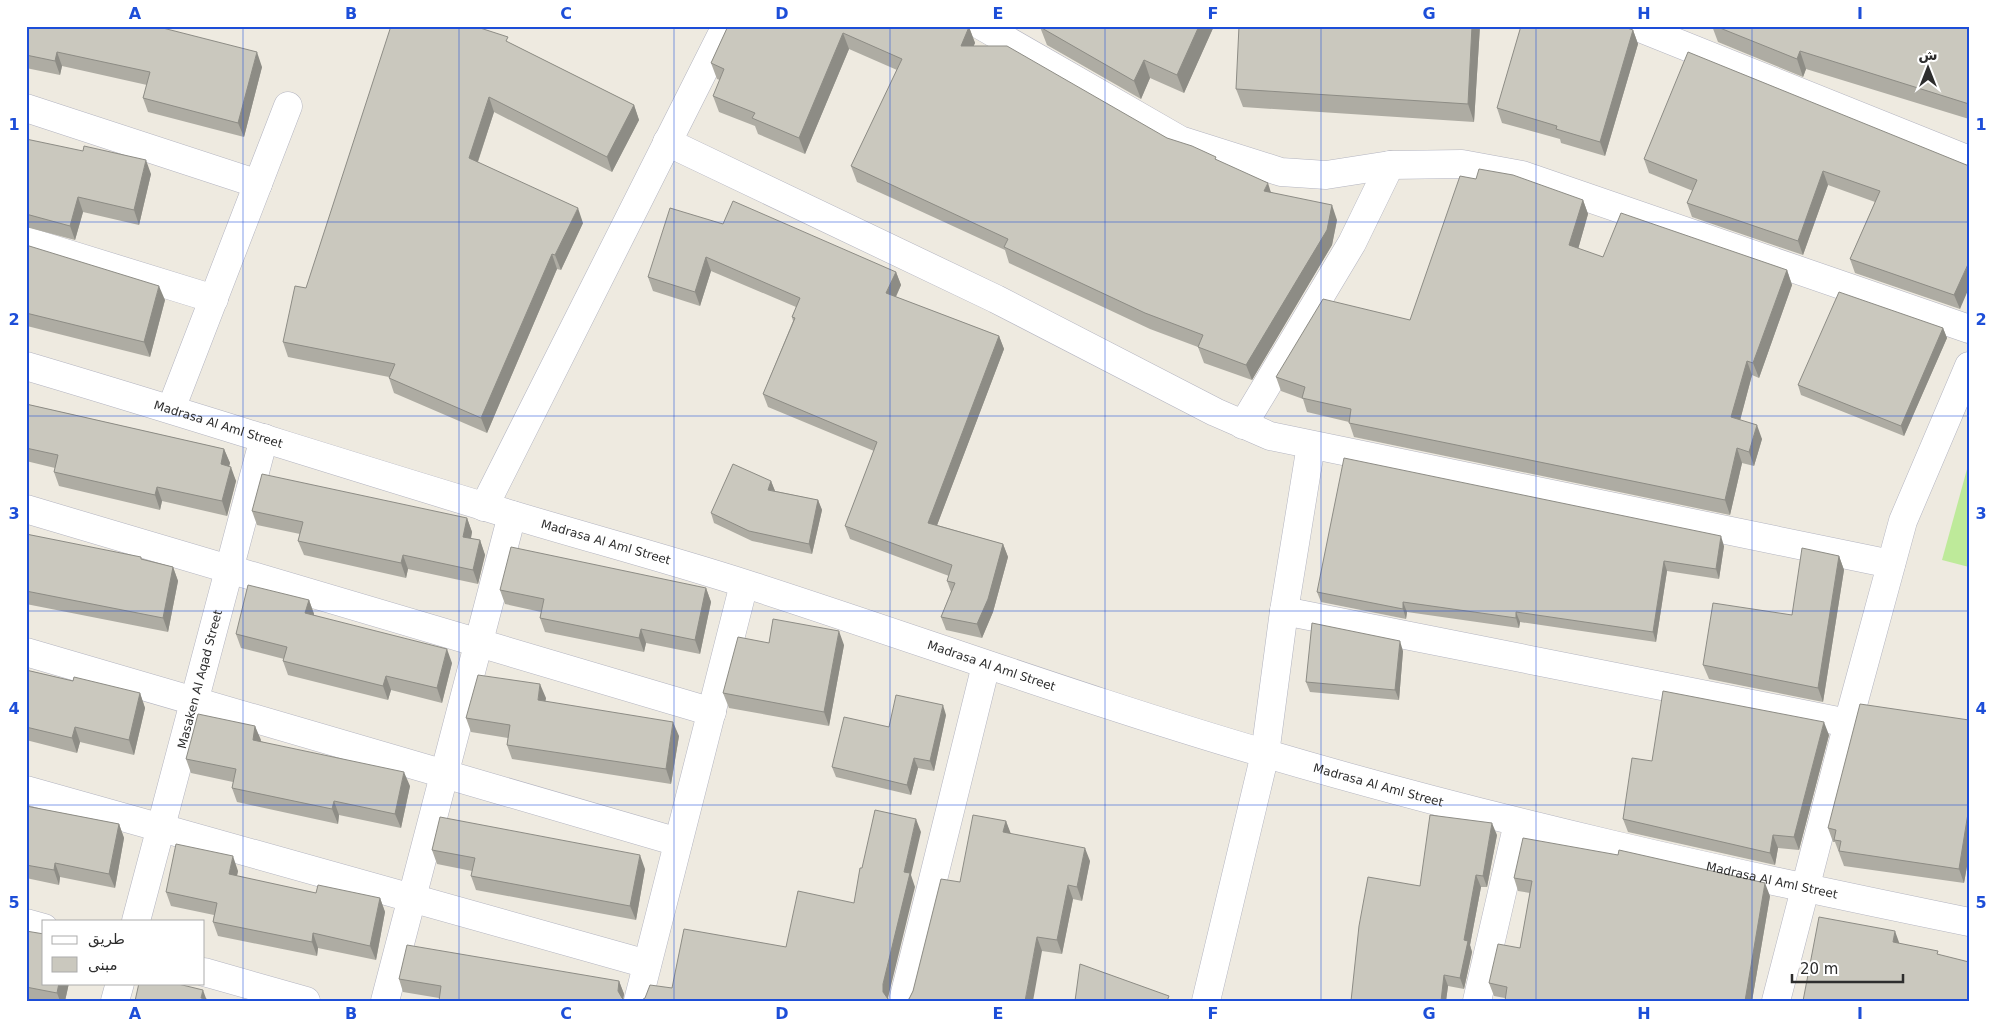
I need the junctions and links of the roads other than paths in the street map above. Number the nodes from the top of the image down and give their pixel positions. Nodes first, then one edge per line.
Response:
1 (726, 26) edge
2 (982, 26) edge
3 (1635, 26) edge
4 (1023, 38) edge
5 (288, 106) dead end
6 (26, 108) edge
7 (667, 142) junction
8 (1969, 160) edge
9 (1390, 166) junction
10 (258, 184) junction
11 (26, 241) edge
12 (214, 299) junction
13 (1969, 328) edge
14 (26, 366) edge
15 (1969, 366) edge
16 (171, 408) junction
17 (1243, 424) junction
18 (264, 438) junction
19 (1311, 445) junction
20 (484, 507) junction
21 (26, 509) edge
22 (512, 515) junction
23 (1891, 564) junction
24 (229, 569) junction
25 (744, 584) junction
26 (1284, 611) junction
27 (478, 643) junction
28 (26, 652) edge
29 (986, 664) junction
30 (194, 701) junction
31 (712, 712) junction
32 (1848, 723) junction
33 (1266, 754) junction
34 (444, 774) junction
35 (26, 790) edge
36 (1518, 823) junction
37 (160, 828) junction
38 (678, 842) junction
39 (1806, 888) junction
40 (412, 898) junction
41 (136, 920) edge
42 (1969, 922) edge
43 (26, 923) edge
44 (42, 927) edge
45 (647, 964) junction
46 (205, 972) edge
47 (120, 984) edge
48 (115, 1001) edge
49 (306, 1001) edge
50 (385, 1001) edge
51 (638, 1001) edge
52 (903, 1001) edge
53 (1206, 1001) edge
54 (1477, 1001) edge
55 (1776, 1001) edge

1 - 7 street
2 - 4 street
3 - 8 street
4 - 9 street
5 - 10 street
6 - 10 street
7 - 17 street
7 - 20 street
9 - 13 street
9 - 17 street
10 - 12 street
11 - 12 street
12 - 16 street
14 - 16 street, Madrasa Al Aml Street
15 - 23 street
16 - 18 street, Madrasa Al Aml Street
17 - 19 street
18 - 20 street, Madrasa Al Aml Street
18 - 24 street, Masaken Al Aqad Street
19 - 23 street
19 - 26 street
20 - 22 street, Madrasa Al Aml Street
21 - 24 street
22 - 25 street, Madrasa Al Aml Street
22 - 27 street
23 - 32 street
24 - 27 street
24 - 30 street, Masaken Al Aqad Street
25 - 29 street, Madrasa Al Aml Street
25 - 31 street
26 - 32 street
26 - 33 street
27 - 31 street
27 - 34 street
28 - 30 street
29 - 33 street, Madrasa Al Aml Street
29 - 52 street
30 - 34 street
30 - 37 street, Masaken Al Aqad Street
31 - 38 street
32 - 39 street
33 - 36 street, Madrasa Al Aml Street
33 - 53 street
34 - 38 street
34 - 40 street
35 - 37 street
36 - 39 street, Madrasa Al Aml Street
36 - 54 street
37 - 40 street
37 - 41 street, Masaken Al Aqad Street
38 - 45 street
39 - 42 street, Madrasa Al Aml Street
39 - 55 street
40 - 45 street
40 - 50 street
43 - 44 street
45 - 51 street
46 - 49 street
47 - 48 street

